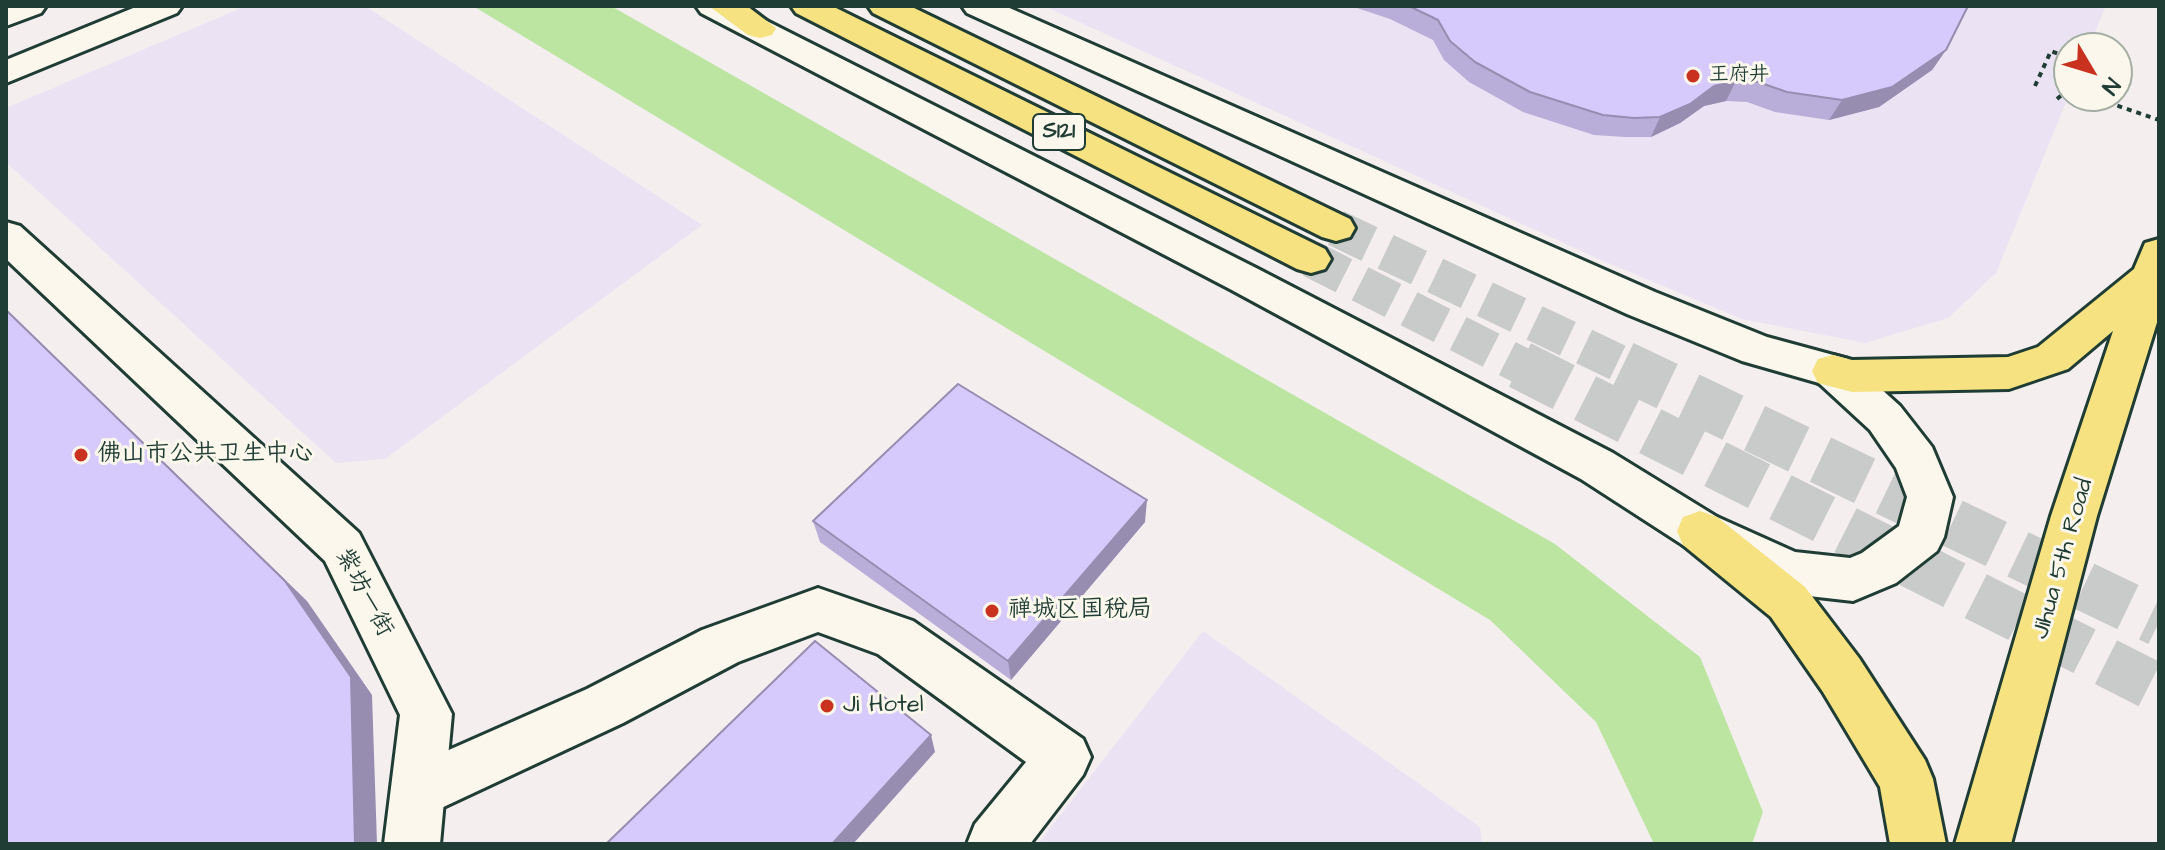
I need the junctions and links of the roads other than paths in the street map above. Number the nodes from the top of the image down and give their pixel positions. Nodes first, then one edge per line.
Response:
1 (30, 6) edge
2 (166, 6) edge
3 (712, 6) edge
4 (725, 6) edge
5 (807, 6) edge
6 (884, 6) edge
7 (978, 6) edge
8 (6, 16) edge
9 (760, 28) junction
10 (6, 72) edge
11 (1336, 228) tunnel mouth
12 (6, 236) edge
13 (1311, 259) tunnel mouth
14 (2155, 265) edge
15 (1833, 371) junction
16 (1700, 531) junction
17 (418, 791) junction
18 (412, 844) edge
19 (995, 844) edge
20 (1918, 844) edge
21 (1983, 844) edge

1 - 8 main road
2 - 10 main road
3 - 9 main road
4 - 9 main road
5 - 13 main road, S121
6 - 11 main road, S121
7 - 15 main road
9 - 16 main road
12 - 17 main road, 紫坊一街
14 - 15 main road
14 - 21 main road, Jihua 5th Road
15 - 16 main road
16 - 20 main road
17 - 18 main road, 紫坊一街
17 - 19 main road

